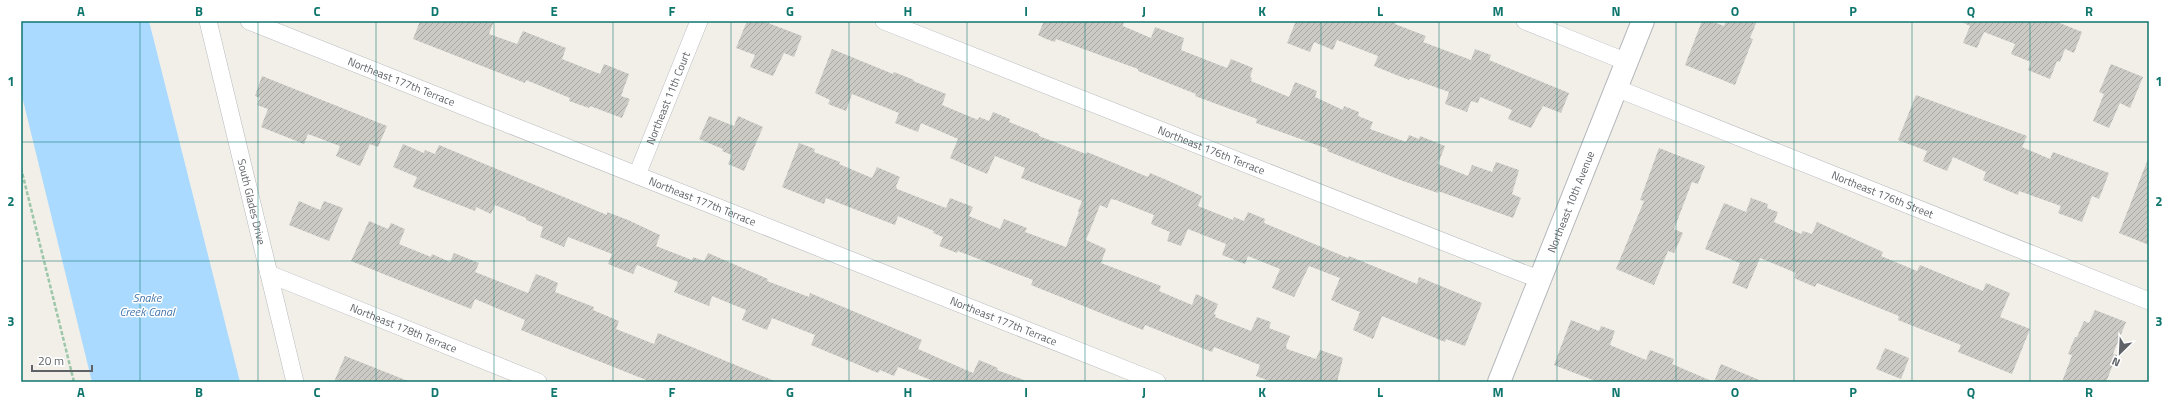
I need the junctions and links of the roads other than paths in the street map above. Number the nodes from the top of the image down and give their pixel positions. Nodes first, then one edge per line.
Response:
1 (208, 21) edge
2 (249, 21) edge
3 (699, 21) edge
4 (884, 21) edge
5 (1524, 21) edge
6 (1643, 21) edge
7 (1627, 62) junction
8 (1616, 88) junction
9 (637, 175) junction
10 (269, 274) junction
11 (1538, 279) junction
12 (2149, 301) edge
13 (295, 382) edge
14 (538, 382) edge
15 (1156, 382) edge
16 (1499, 382) edge

1 - 10 street, South Glades Drive
2 - 9 street, Northeast 177th Terrace
3 - 9 street, Northeast 11th Court
4 - 11 street, Northeast 176th Terrace
5 - 7 street
6 - 7 street, Northeast 10th Avenue
7 - 8 street, Northeast 10th Avenue
8 - 11 street, Northeast 10th Avenue
8 - 12 street, Northeast 176th Street
9 - 15 street, Northeast 177th Terrace
10 - 13 street, South Glades Drive
10 - 14 street, Northeast 178th Terrace
11 - 16 street, Northeast 10th Avenue

